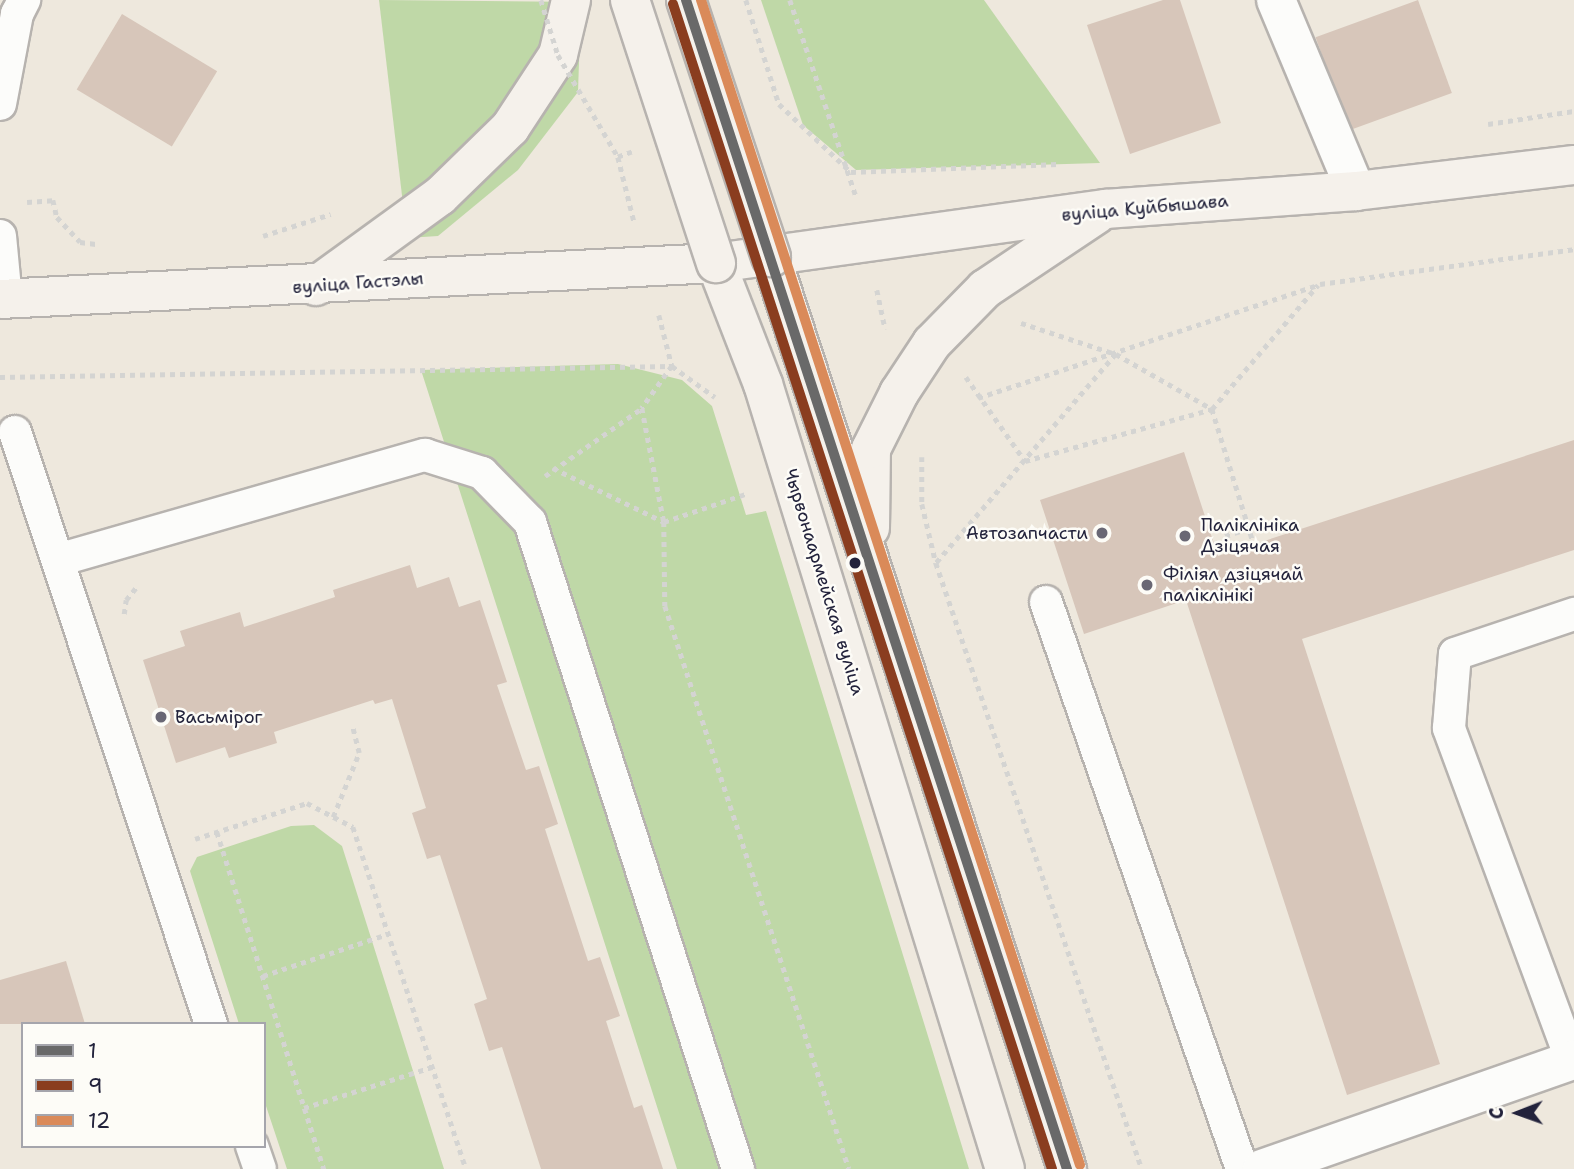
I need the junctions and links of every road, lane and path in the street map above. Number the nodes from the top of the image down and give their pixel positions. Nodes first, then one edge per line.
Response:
1 (24, 0) edge
2 (541, 0) edge
3 (571, 0) edge
4 (630, 0) edge
5 (686, 0) edge
6 (746, 0) edge
7 (790, 0) edge
8 (1276, 0) edge
9 (534, 12) dead end
10 (558, 55) junction
11 (0, 104) edge
12 (618, 157) dead end
13 (1574, 165) edge
14 (1356, 191) junction
15 (53, 200) dead end
16 (1105, 209) junction
17 (333, 213) dead end
18 (0, 236) edge
19 (254, 239) dead end
20 (104, 245) dead end
21 (1574, 249) edge
22 (771, 257) junction
23 (716, 262) junction
24 (1320, 284) junction
25 (316, 286) junction
26 (3, 299) edge
27 (1012, 320) dead end
28 (1116, 354) junction
29 (0, 377) edge
30 (717, 398) dead end
31 (642, 408) junction
32 (1212, 409) junction
33 (722, 410) dead end
34 (15, 432) dead end
35 (922, 442) dead end
36 (1025, 461) junction
37 (553, 468) junction
38 (758, 489) dead end
39 (513, 505) junction
40 (664, 522) junction
41 (1249, 528) junction
42 (1254, 545) dead end
43 (1230, 552) dead end
44 (58, 560) junction
45 (869, 560) junction
46 (936, 563) junction
47 (152, 580) dead end
48 (1046, 602) dead end
49 (1574, 614) edge
50 (124, 626) dead end
51 (352, 725) dead end
52 (333, 817) junction
53 (187, 828) dead end
54 (217, 832) junction
55 (388, 934) junction
56 (263, 976) junction
57 (210, 1022) edge
58 (1573, 1060) edge
59 (432, 1067) junction
60 (304, 1108) junction
61 (253, 1148) edge
62 (260, 1169) edge
63 (324, 1169) edge
64 (466, 1169) edge
65 (738, 1169) edge
66 (849, 1169) edge
67 (1005, 1169) edge
68 (1067, 1169) edge
69 (1142, 1169) edge
70 (1242, 1169) edge
71 (1262, 1169) edge

1 - 11 lane
2 - 9 path
2 - 10 path, bridge
3 - 10 main road
4 - 23 main road, Чырвонаармейская вуліца, bridge
5 - 22 main road, bridge
6 - 7 path
8 - 14 street
10 - 12 path, bridge
10 - 25 main road
13 - 14 main road, вуліца Куйбышава
14 - 16 main road, вуліца Куйбышава
15 - 20 path
16 - 22 main road, вуліца Куйбышава
16 - 45 main road
17 - 19 path
18 - 26 lane
21 - 24 path
22 - 23 main road, вуліца Куйбышава
22 - 45 main road
23 - 25 main road, вуліца Гастэлы
23 - 67 main road, Чырвонаармейская вуліца
24 - 28 path
24 - 32 path
25 - 26 main road, вуліца Гастэлы
27 - 28 path
28 - 32 path
28 - 36 path
28 - 36 path
29 - 31 path
30 - 33 path
31 - 37 path
31 - 40 path
32 - 36 path
32 - 41 path
34 - 44 lane
35 - 46 path
36 - 46 path
37 - 39 path
37 - 40 path
38 - 40 path
39 - 44 lane
39 - 65 lane
40 - 66 path
41 - 42 path
41 - 43 path
44 - 57 lane
45 - 68 main road
46 - 69 path
47 - 50 path
48 - 70 lane
49 - 58 lane
51 - 52 path
52 - 54 path
52 - 55 path
53 - 54 path
54 - 56 path
55 - 56 path
55 - 59 path
56 - 60 path
58 - 71 street
59 - 60 path
59 - 64 path
60 - 63 path
61 - 62 lane

